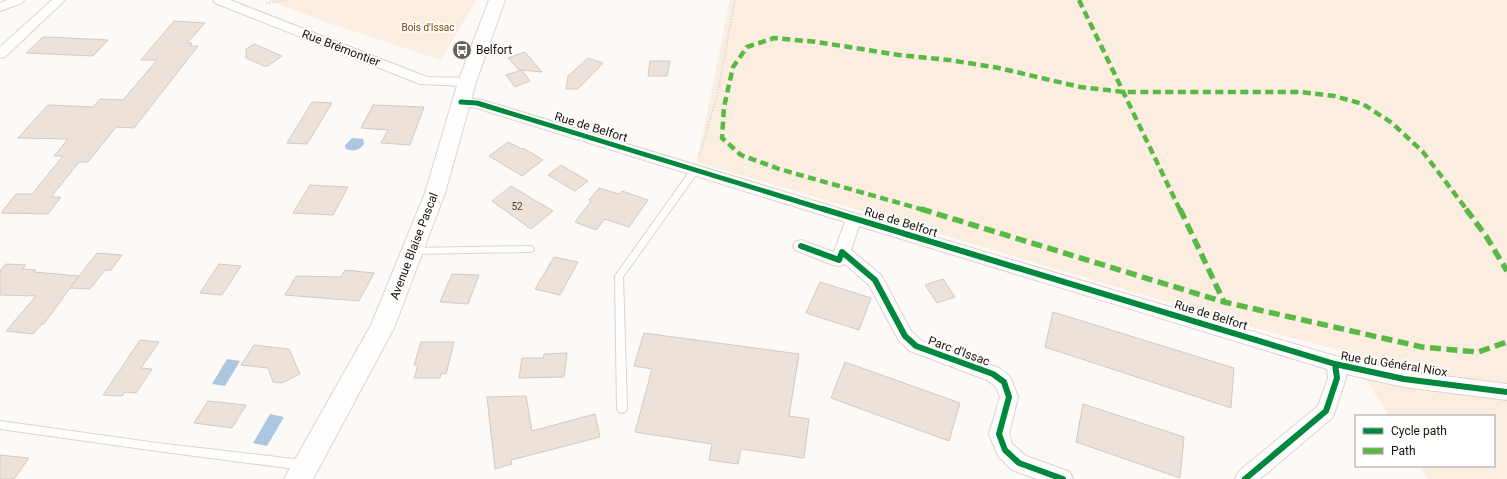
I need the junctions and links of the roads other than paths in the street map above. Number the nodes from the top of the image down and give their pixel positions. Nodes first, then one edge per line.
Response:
1 (18, 0) edge
2 (59, 0) edge
3 (219, 0) edge
4 (497, 0) edge
5 (0, 7) edge
6 (0, 54) edge
7 (464, 92) junction
8 (695, 170) junction
9 (854, 220) junction
10 (800, 246) dead end
11 (530, 249) dead end
12 (413, 251) junction
13 (842, 252) junction
14 (1335, 364) junction
15 (1507, 392) edge
16 (622, 409) dead end
17 (0, 425) edge
18 (302, 472) edge
19 (1063, 479) edge
20 (1245, 479) edge

1 - 5 street
2 - 6 street
3 - 7 street, Rue Brémontier
4 - 7 main road, Avenue Blaise Pascal
7 - 8 street, Rue de Belfort
7 - 12 main road, Avenue Blaise Pascal
8 - 9 street, Rue de Belfort
8 - 16 lane
9 - 13 street
9 - 14 street, Rue de Belfort
10 - 13 street
11 - 12 lane
12 - 18 main road, Avenue Blaise Pascal
13 - 19 street, Parc d'Issac
14 - 15 street, Rue du Général Niox
14 - 20 street, Rue du Général Niox
17 - 18 lane

